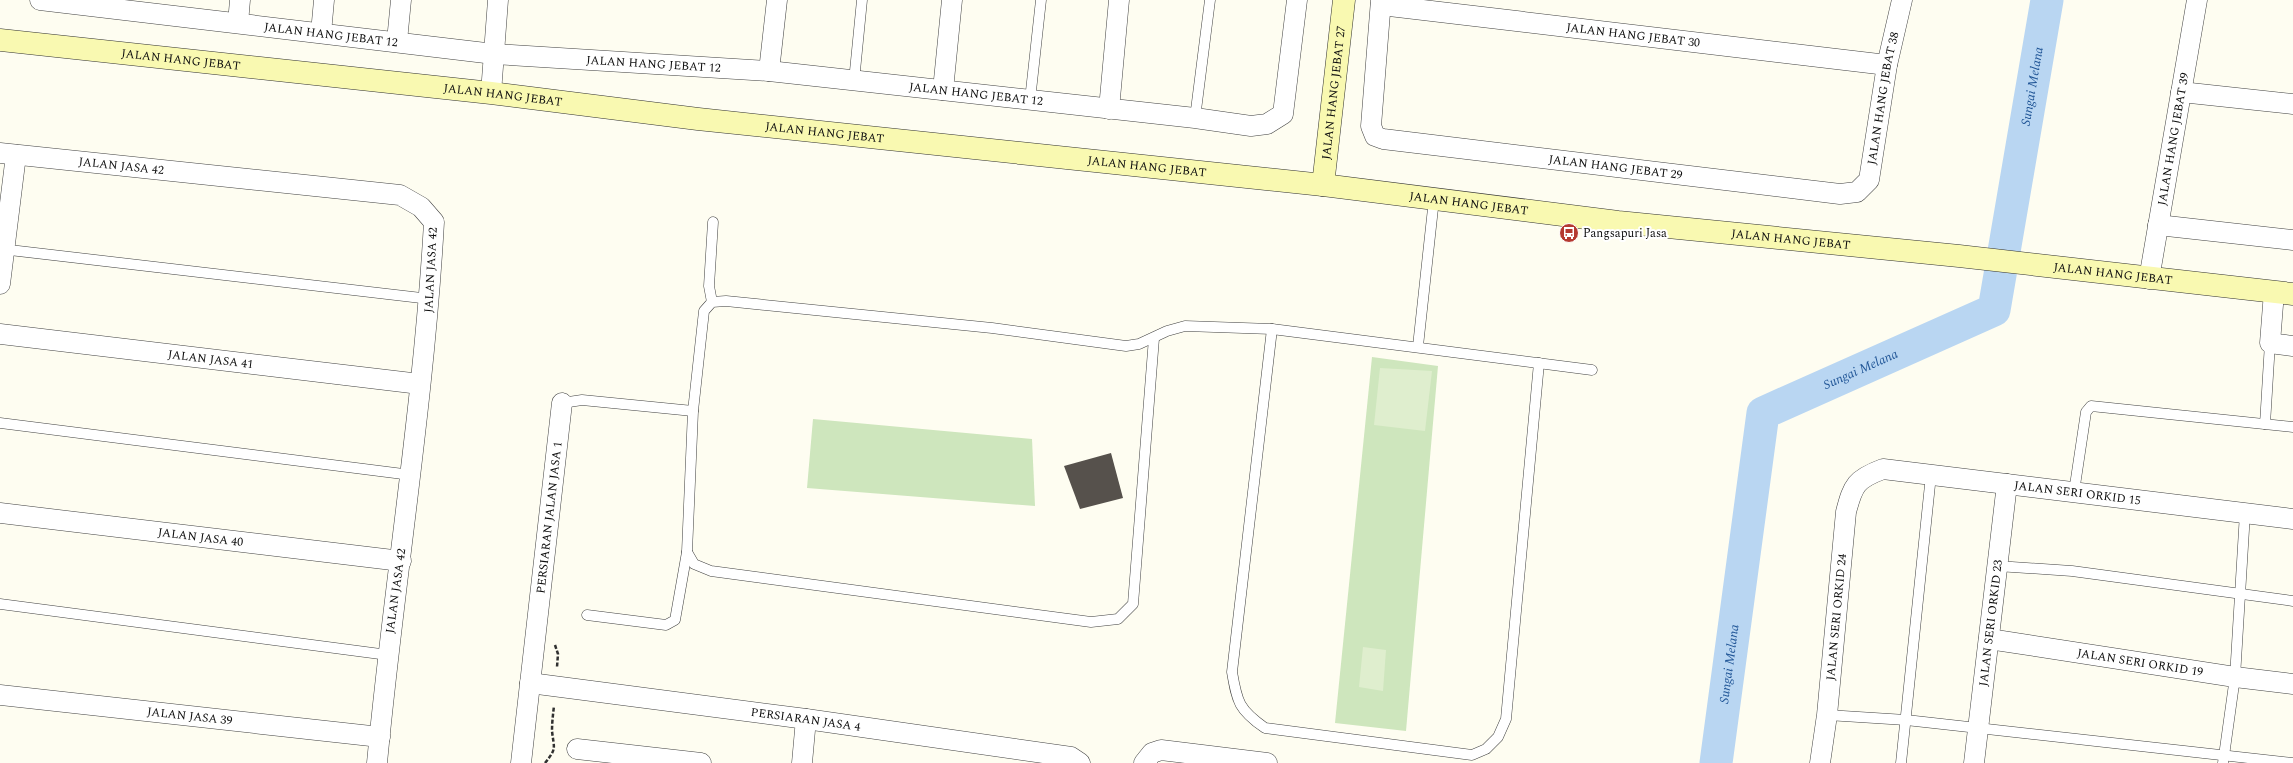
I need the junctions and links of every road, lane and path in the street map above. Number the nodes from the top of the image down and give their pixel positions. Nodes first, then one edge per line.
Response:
1 (40, 0) edge
2 (240, 0) edge
3 (324, 0) edge
4 (401, 0) edge
5 (498, 0) edge
6 (778, 0) edge
7 (862, 0) edge
8 (952, 0) edge
9 (1041, 0) edge
10 (1119, 0) edge
11 (1210, 0) edge
12 (1297, 0) edge
13 (1344, 0) edge
14 (1902, 0) edge
15 (2197, 0) edge
16 (1381, 3) edge
17 (148, 6) edge
18 (238, 23) junction
19 (321, 33) junction
20 (0, 40) edge
21 (396, 41) junction
22 (494, 54) junction
23 (1887, 65) junction
24 (769, 72) junction
25 (854, 81) junction
26 (943, 90) junction
27 (2181, 92) junction
28 (491, 93) junction
29 (1030, 100) junction
30 (2293, 104) edge
31 (1109, 109) junction
32 (1195, 118) junction
33 (8, 154) edge
34 (1323, 186) junction
35 (1857, 192) joint
36 (1434, 199) junction
37 (713, 222) dead end
38 (2158, 225) junction
39 (2293, 240) edge
40 (3, 249) edge
41 (2149, 279) junction
42 (0, 284) edge
43 (2284, 293) edge
44 (430, 299) junction
45 (712, 302) junction
46 (1272, 328) junction
47 (0, 334) edge
48 (1154, 338) junction
49 (2270, 344) junction
50 (1418, 346) junction
51 (2293, 346) edge
52 (1539, 363) junction
53 (1592, 370) dead end
54 (420, 384) junction
55 (562, 403) joint
56 (693, 411) junction
57 (0, 423) edge
58 (2265, 424) junction
59 (2293, 427) edge
60 (410, 475) junction
61 (1931, 475) junction
62 (1864, 476) joint
63 (2006, 484) junction
64 (2074, 492) junction
65 (0, 513) edge
66 (2245, 513) junction
67 (2293, 519) edge
68 (687, 552) junction
69 (401, 561) junction
70 (1997, 566) junction
71 (2239, 595) junction
72 (2293, 601) edge
73 (0, 604) edge
74 (587, 615) dead end
75 (1989, 639) junction
76 (554, 642) dead end
77 (388, 655) junction
78 (2235, 677) junction
79 (530, 683) junction
80 (2293, 684) edge
81 (555, 686) junction
82 (0, 695) edge
83 (1827, 715) junction
84 (806, 719) junction
85 (1906, 720) junction
86 (1978, 727) junction
87 (380, 737) junction
88 (577, 749) dead end
89 (2223, 758) edge
90 (2293, 762) edge
91 (377, 763) edge
92 (521, 763) edge
93 (545, 763) edge
94 (701, 763) edge
95 (802, 763) edge
96 (1080, 763) edge
97 (1144, 763) edge
98 (1267, 763) edge
99 (1820, 763) edge
100 (1901, 763) edge
101 (1974, 763) edge

1 - 17 street, JALAN HANG JEBAT 12
2 - 18 street
3 - 19 street
4 - 21 street
5 - 22 street
6 - 24 street
7 - 25 lane
8 - 26 street
9 - 29 lane
10 - 31 street
11 - 32 lane
12 - 32 street, JALAN HANG JEBAT 12
13 - 34 street, JALAN HANG JEBAT 27
14 - 23 street, JALAN HANG JEBAT 38
15 - 27 street, JALAN HANG JEBAT 39
16 - 23 street, JALAN HANG JEBAT 30
16 - 35 street, JALAN HANG JEBAT 29
17 - 18 street, JALAN HANG JEBAT 12
18 - 19 street, JALAN HANG JEBAT 12
19 - 21 street, JALAN HANG JEBAT 12
20 - 28 street, JALAN HANG JEBAT
21 - 22 street, JALAN HANG JEBAT 12
22 - 24 street, JALAN HANG JEBAT 12
22 - 28 street
23 - 35 street, JALAN HANG JEBAT 38
24 - 25 street, JALAN HANG JEBAT 12
25 - 26 street, JALAN HANG JEBAT 12
26 - 29 street, JALAN HANG JEBAT 12
27 - 30 street
27 - 38 street, JALAN HANG JEBAT 39
28 - 34 street, JALAN HANG JEBAT
29 - 31 street, JALAN HANG JEBAT 12
31 - 32 street, JALAN HANG JEBAT 12
33 - 40 street
33 - 44 street, JALAN JASA 42
34 - 36 street, JALAN HANG JEBAT
36 - 41 street, JALAN HANG JEBAT
36 - 50 lane
37 - 45 lane
38 - 39 street
38 - 41 street, JALAN HANG JEBAT 39
40 - 42 street
40 - 44 lane
41 - 43 street, JALAN HANG JEBAT
43 - 49 street
44 - 54 street, JALAN JASA 42
45 - 48 lane
45 - 56 lane
46 - 48 lane
46 - 50 lane
46 - 52 lane
47 - 54 street, JALAN JASA 41
48 - 68 lane
49 - 51 street
49 - 58 lane
50 - 52 lane
52 - 53 lane
54 - 60 street, JALAN JASA 42
55 - 56 lane, PERSIARAN JALAN JASA 1
55 - 79 street, PERSIARAN JALAN JASA 1
56 - 68 lane
57 - 60 lane
58 - 59 lane
58 - 64 lane
60 - 69 street, JALAN JASA 42
61 - 62 street, JALAN SERI ORKID 15
61 - 63 street, JALAN SERI ORKID 15
61 - 85 lane
62 - 83 street, JALAN SERI ORKID 24
63 - 64 street, JALAN SERI ORKID 15
63 - 70 street, JALAN SERI ORKID 23
64 - 66 street, JALAN SERI ORKID 15
65 - 69 street, JALAN JASA 40
66 - 67 street, JALAN SERI ORKID 15
66 - 71 lane
68 - 74 lane
69 - 77 street, JALAN JASA 42
70 - 71 lane
70 - 75 street, JALAN SERI ORKID 23
71 - 72 lane
71 - 78 lane
73 - 77 lane
75 - 78 street, JALAN SERI ORKID 19
75 - 86 street, JALAN SERI ORKID 23
76 - 81 path
77 - 87 street, JALAN JASA 42
78 - 80 street, JALAN SERI ORKID 19
78 - 89 lane
79 - 81 street, PERSIARAN JASA 4
79 - 92 street, PERSIARAN JALAN JASA 1
81 - 84 street, PERSIARAN JASA 4
81 - 93 path
82 - 87 street, JALAN JASA 39
83 - 85 lane
83 - 99 street, JALAN SERI ORKID 24
84 - 95 street
84 - 96 street, PERSIARAN JASA 4
85 - 86 lane
85 - 100 lane
86 - 89 lane
86 - 101 street, JALAN SERI ORKID 23
87 - 91 street, JALAN JASA 42
88 - 94 street
89 - 90 lane
97 - 98 street

